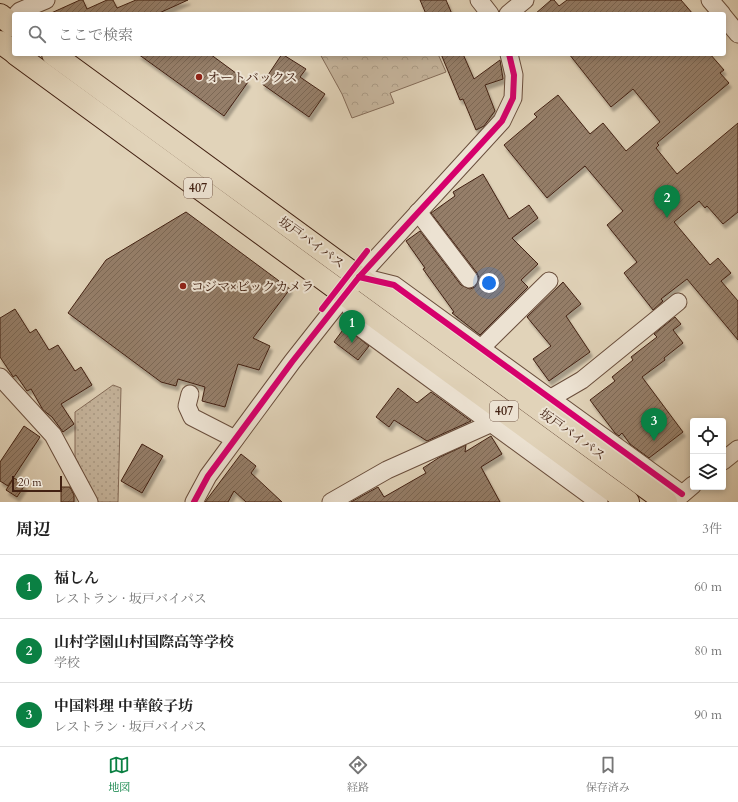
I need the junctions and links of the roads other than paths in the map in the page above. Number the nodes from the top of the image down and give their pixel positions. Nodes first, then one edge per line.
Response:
1 (46, 0) edge
2 (479, 0) edge
3 (525, 0) edge
4 (710, 0) edge
5 (19, 12) edge
6 (488, 12) edge
7 (510, 12) edge
8 (720, 12) edge
9 (726, 19) edge
10 (738, 34) edge
11 (0, 42) edge
12 (12, 51) edge
13 (19, 56) edge
14 (56, 56) edge
15 (509, 56) edge
16 (418, 212) junction
17 (359, 277) junction
18 (469, 279) dead end
19 (549, 281) dead end
20 (345, 295) junction
21 (678, 302) dead end
22 (481, 348) junction
23 (2, 385) edge
24 (190, 394) dead end
25 (551, 398) junction
26 (492, 423) junction
27 (236, 439) junction
28 (738, 449) edge
29 (726, 459) edge
30 (678, 496) edge
31 (341, 499) edge
32 (89, 502) edge
33 (194, 502) edge
34 (599, 502) edge
35 (628, 502) edge

1 - 5 street
2 - 6 street
3 - 7 street
4 - 8 street
9 - 10 street
11 - 12 highway, 坂戸バイパス / 407
13 - 20 highway, 坂戸バイパス / 407
14 - 17 highway, 坂戸バイパス / 407
15 - 16 street
16 - 17 street
16 - 18 street
17 - 20 street
17 - 22 street
17 - 30 highway, 坂戸バイパス / 407
19 - 22 street
20 - 26 street
20 - 27 street
20 - 35 highway, 坂戸バイパス / 407
21 - 25 street
22 - 25 street
23 - 32 street
24 - 27 street
25 - 30 street
26 - 31 street
26 - 34 street
27 - 33 street
28 - 29 street

